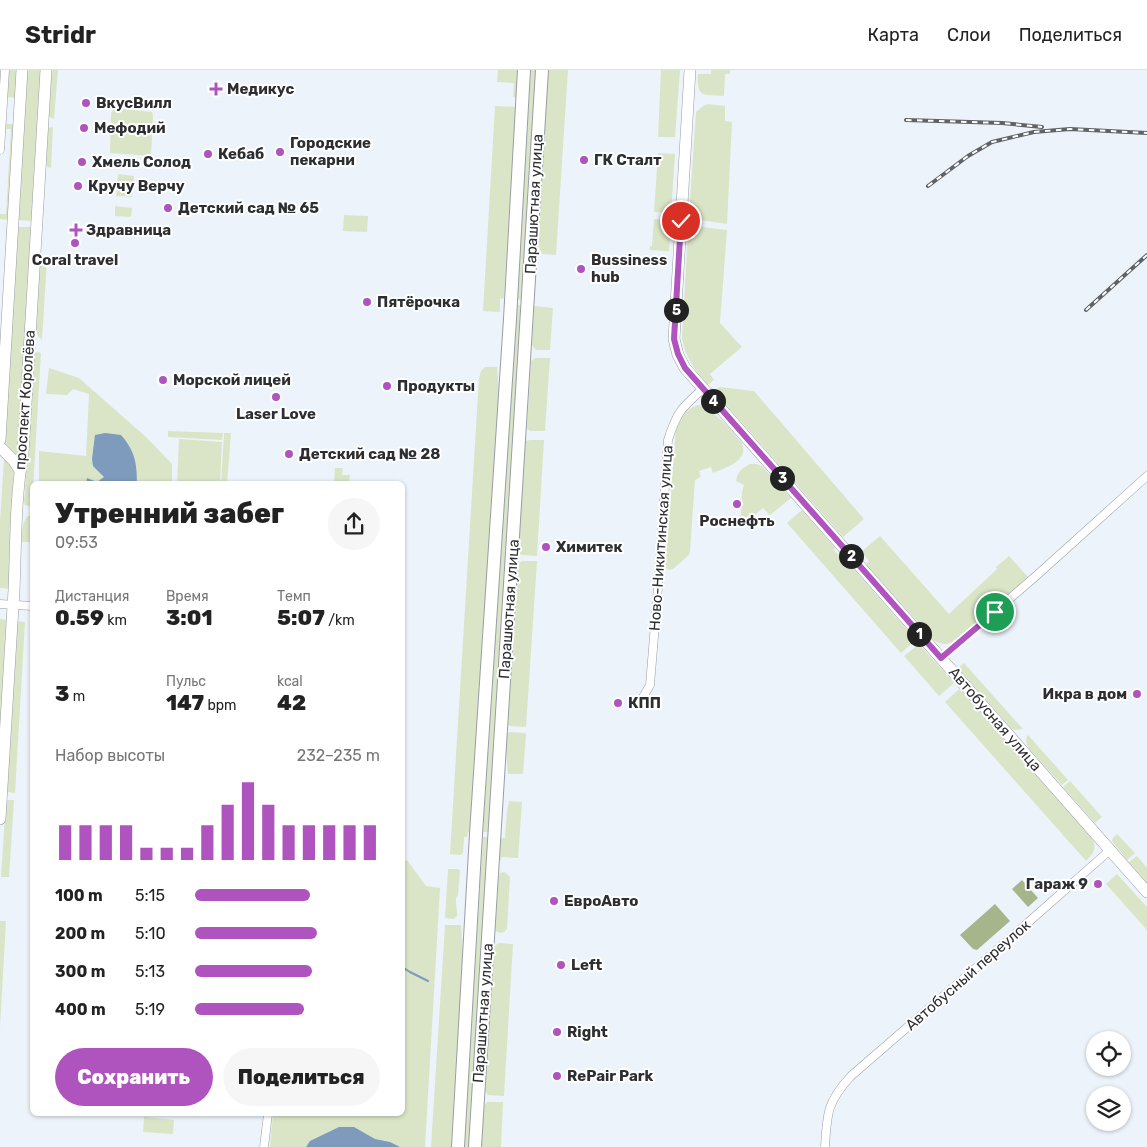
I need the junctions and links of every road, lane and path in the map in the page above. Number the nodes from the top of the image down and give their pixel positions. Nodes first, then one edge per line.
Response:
1 (5, 70) edge
2 (22, 70) edge
3 (46, 70) edge
4 (524, 70) edge
5 (542, 70) edge
6 (690, 70) edge
7 (0, 150) edge
8 (2, 372) edge
9 (703, 389) junction
10 (0, 440) edge
11 (0, 447) edge
12 (20, 471) junction
13 (1147, 476) edge
14 (0, 604) edge
15 (13, 605) junction
16 (30, 606) edge
17 (941, 658) junction
18 (643, 698) dead end
19 (0, 819) edge
20 (1110, 850) junction
21 (1147, 892) edge
22 (268, 1116) edge
23 (264, 1147) edge
24 (458, 1147) edge
25 (475, 1147) edge
26 (825, 1147) edge

1 - 7 street
2 - 8 street, проспект Королёва
3 - 12 street, проспект Королёва
4 - 24 main road, Парашютная улица
5 - 25 main road, Парашютная улица
6 - 9 street, Автобусная улица
8 - 10 street, проспект Королёва
9 - 17 street, Автобусная улица
9 - 18 street, Ново-Никитинская улица
11 - 12 street
12 - 15 street, проспект Королёва
13 - 17 street
14 - 15 street
15 - 16 street
15 - 19 street, проспект Королёва
17 - 20 street, Автобусная улица
20 - 21 street, Автобусная улица
20 - 26 street, Автобусный переулок
22 - 23 street

